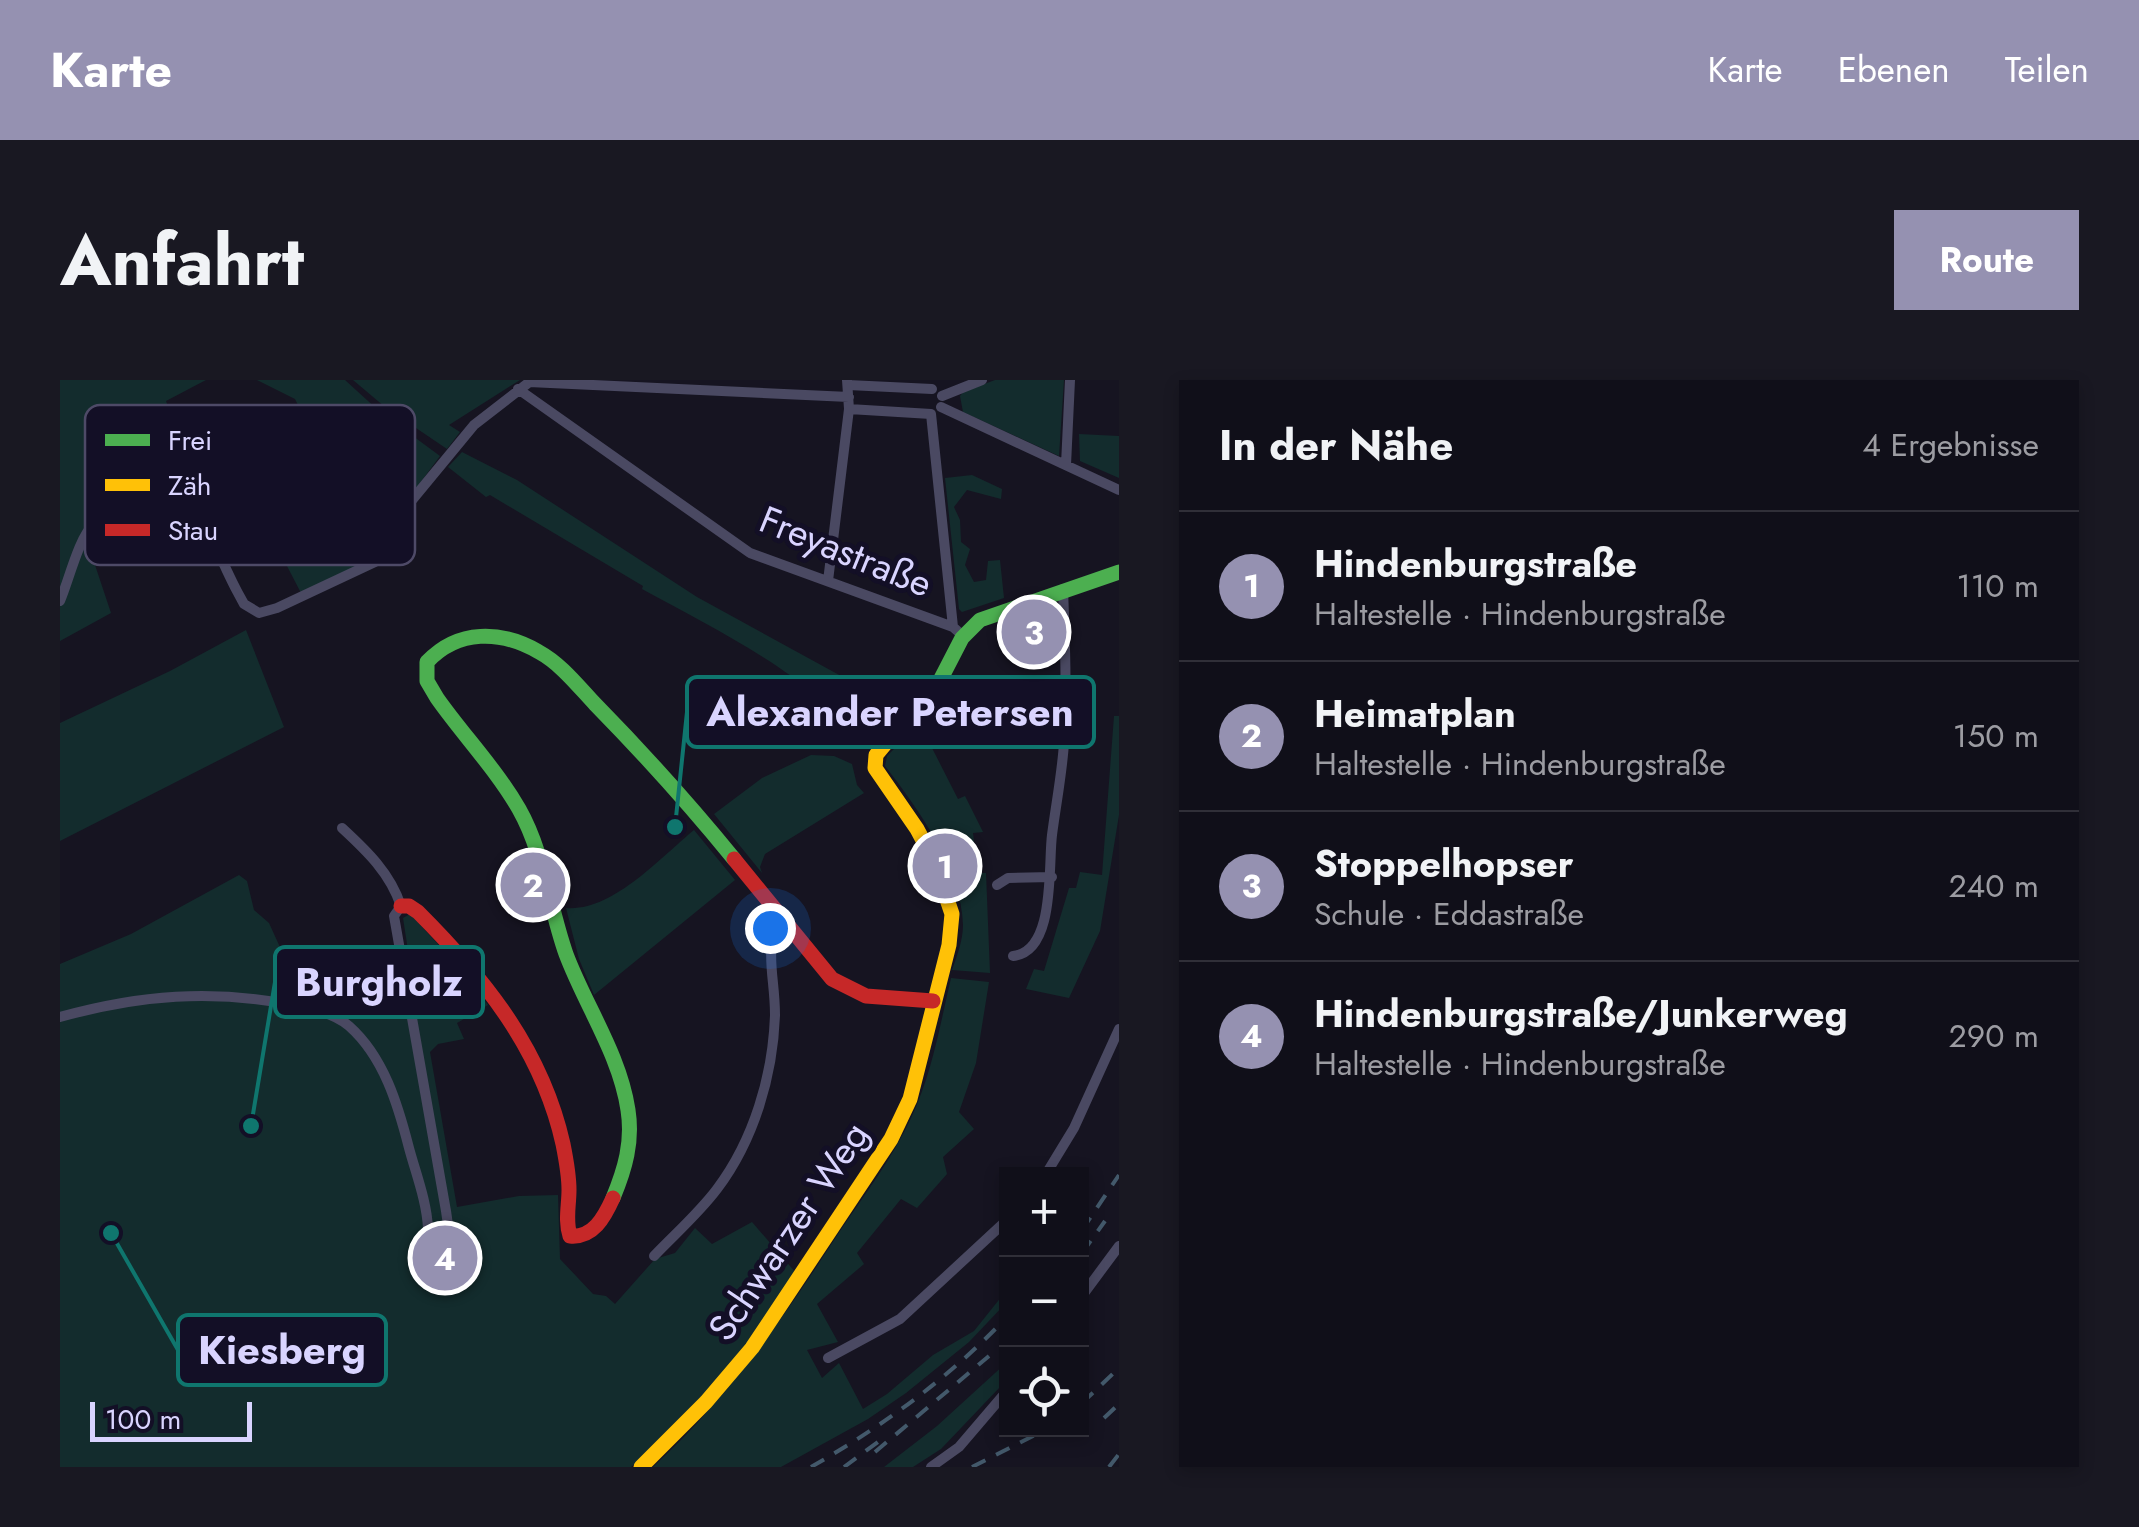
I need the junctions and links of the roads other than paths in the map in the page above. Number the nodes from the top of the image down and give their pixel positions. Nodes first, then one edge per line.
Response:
1 (982, 380) edge
2 (1070, 380) edge
3 (530, 381) edge
4 (518, 389) junction
5 (848, 393) edge
6 (936, 397) edge
7 (1066, 465) junction
8 (1119, 490) edge
9 (415, 498) edge
10 (85, 536) edge
11 (226, 565) edge
12 (368, 565) edge
13 (1119, 572) edge
14 (828, 582) junction
15 (1063, 590) junction
16 (60, 601) edge
17 (957, 631) junction
18 (342, 828) dead end
19 (1052, 876) junction
20 (997, 885) dead end
21 (402, 906) junction
22 (779, 916) junction
23 (1013, 956) dead end
24 (933, 1001) junction
25 (60, 1017) edge
26 (1119, 1030) edge
27 (1110, 1056) junction
28 (1119, 1065) edge
29 (1050, 1167) edge
30 (999, 1227) edge
31 (1119, 1246) edge
32 (654, 1256) dead end
33 (1089, 1287) edge
34 (828, 1358) dead end
35 (999, 1400) edge
36 (641, 1467) edge
37 (931, 1467) edge

1 - 6 street
2 - 7 street
3 - 4 street
3 - 5 street
4 - 9 street
4 - 14 street, Freyastraße
5 - 6 street
5 - 6 street
5 - 14 street
6 - 7 street
6 - 17 street
7 - 8 street
10 - 16 street
11 - 12 street
13 - 15 street, Freyastraße
14 - 17 street, Freyastraße
15 - 17 street, Freyastraße
15 - 19 street
17 - 24 street, Schwarzer Weg
18 - 21 street
19 - 20 street
19 - 23 street
21 - 22 street
21 - 25 street
22 - 24 street
22 - 32 street
24 - 36 street, Schwarzer Weg
26 - 27 street
27 - 28 street
27 - 29 street
30 - 34 street
31 - 33 street
35 - 37 street

